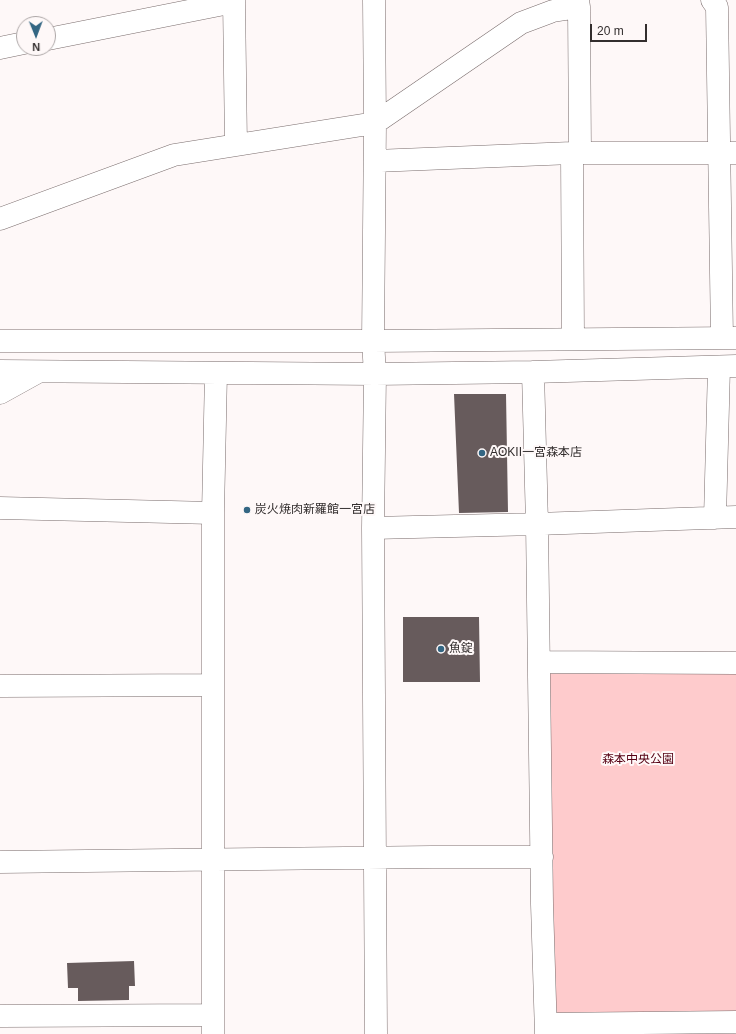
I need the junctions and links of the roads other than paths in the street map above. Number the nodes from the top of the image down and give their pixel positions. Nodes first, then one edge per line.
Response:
1 (374, 0) edge
2 (234, 1) edge
3 (720, 2) edge
4 (578, 3) edge
5 (553, 6) edge
6 (56, 36) edge
7 (16, 45) edge
8 (0, 48) edge
9 (375, 123) junction
10 (236, 145) junction
11 (576, 153) junction
12 (728, 153) edge
13 (375, 161) junction
14 (0, 219) edge
15 (729, 338) edge
16 (573, 339) junction
17 (0, 340) edge
18 (373, 341) junction
19 (728, 367) edge
20 (0, 371) edge
21 (39, 372) junction
22 (533, 372) junction
23 (216, 373) junction
24 (375, 374) junction
25 (0, 393) edge
26 (0, 508) edge
27 (213, 514) junction
28 (736, 517) edge
29 (715, 518) junction
30 (537, 524) junction
31 (373, 528) junction
32 (539, 662) junction
33 (736, 663) edge
34 (213, 685) junction
35 (0, 686) edge
36 (542, 857) junction
37 (375, 858) junction
38 (214, 860) junction
39 (0, 862) edge
40 (0, 1016) edge
41 (736, 1022) edge
42 (213, 1024) edge
43 (546, 1029) edge
44 (376, 1034) edge

1 - 9 street
2 - 6 street
2 - 10 street
3 - 12 street
4 - 5 street
4 - 11 street
5 - 9 street
7 - 8 street
9 - 10 street
9 - 13 street
10 - 14 street
11 - 12 street
11 - 13 street
11 - 16 street
12 - 15 street
13 - 18 street
15 - 16 street
16 - 18 street
17 - 18 street
18 - 24 street
19 - 22 street
19 - 29 street
20 - 21 street
21 - 23 street
21 - 25 street
22 - 24 street
22 - 30 street
23 - 24 street
23 - 27 street
24 - 31 street
26 - 27 street
27 - 34 street
28 - 29 street
29 - 30 street
30 - 31 street
30 - 32 street
31 - 37 street
32 - 33 street
32 - 36 street
34 - 35 street
34 - 38 street
36 - 37 street
36 - 43 street
37 - 38 street
37 - 44 street
38 - 39 street
38 - 42 street
40 - 42 street
41 - 43 street

